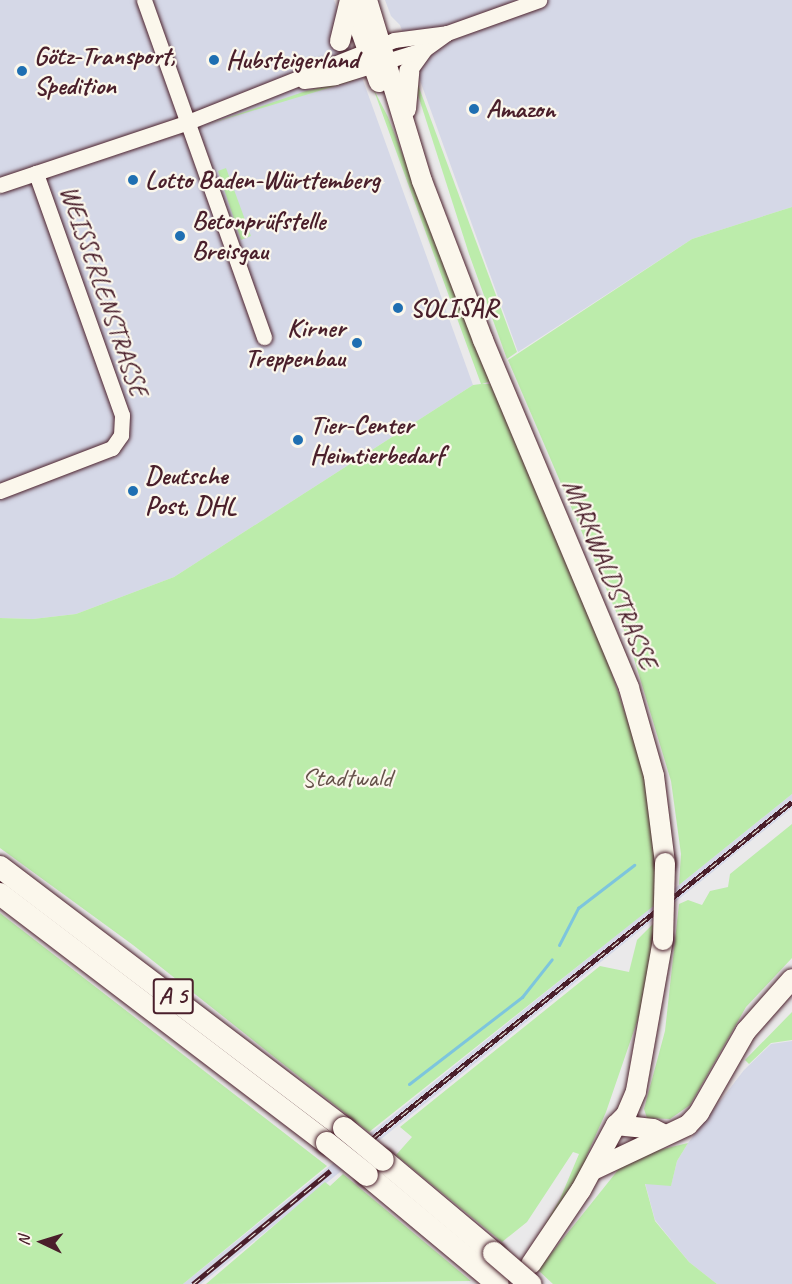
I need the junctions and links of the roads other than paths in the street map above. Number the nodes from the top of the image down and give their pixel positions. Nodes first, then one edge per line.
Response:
1 (144, 0) edge
2 (350, 0) edge
3 (367, 0) edge
4 (539, 0) edge
5 (447, 33) junction
6 (340, 41) joint
7 (426, 49) junction
8 (377, 54) junction
9 (324, 66) junction
10 (409, 70) joint
11 (292, 83) junction
12 (188, 122) junction
13 (403, 124) junction
14 (36, 173) junction
15 (0, 185) edge
16 (264, 337) dead end
17 (0, 491) edge
18 (0, 867) edge
19 (0, 894) edge
20 (792, 979) edge
21 (616, 1125) junction
22 (335, 1135) junction
23 (665, 1135) junction
24 (644, 1144) junction
25 (593, 1170) junction
26 (491, 1269) edge
27 (530, 1274) edge

1 - 12 street
2 - 6 main road
2 - 8 main road, MARKWALDSTRASSE
3 - 8 main road, MARKWALDSTRASSE
4 - 5 street
5 - 7 street
5 - 8 street
6 - 9 street
7 - 8 street
7 - 10 street
8 - 9 street, WEISSERLENSTRASSE
8 - 11 street, WEISSERLENSTRASSE
8 - 13 main road, MARKWALDSTRASSE
9 - 11 street, WEISSERLENSTRASSE
10 - 13 main road
11 - 12 street, WEISSERLENSTRASSE
12 - 14 street, WEISSERLENSTRASSE
12 - 16 street
13 - 21 main road, MARKWALDSTRASSE, bridge
14 - 15 street, WEISSERLENSTRASSE
14 - 17 street, WEISSERLENSTRASSE
18 - 22 highway, A 5
19 - 22 highway, A 5
20 - 23 main road
21 - 23 main road
21 - 24 main road
21 - 25 main road, MARKWALDSTRASSE
22 - 26 highway, A 5, bridge
23 - 24 main road
24 - 25 main road
25 - 27 main road, MARKWALDSTRASSE
26 - 27 highway, A 5, bridge

